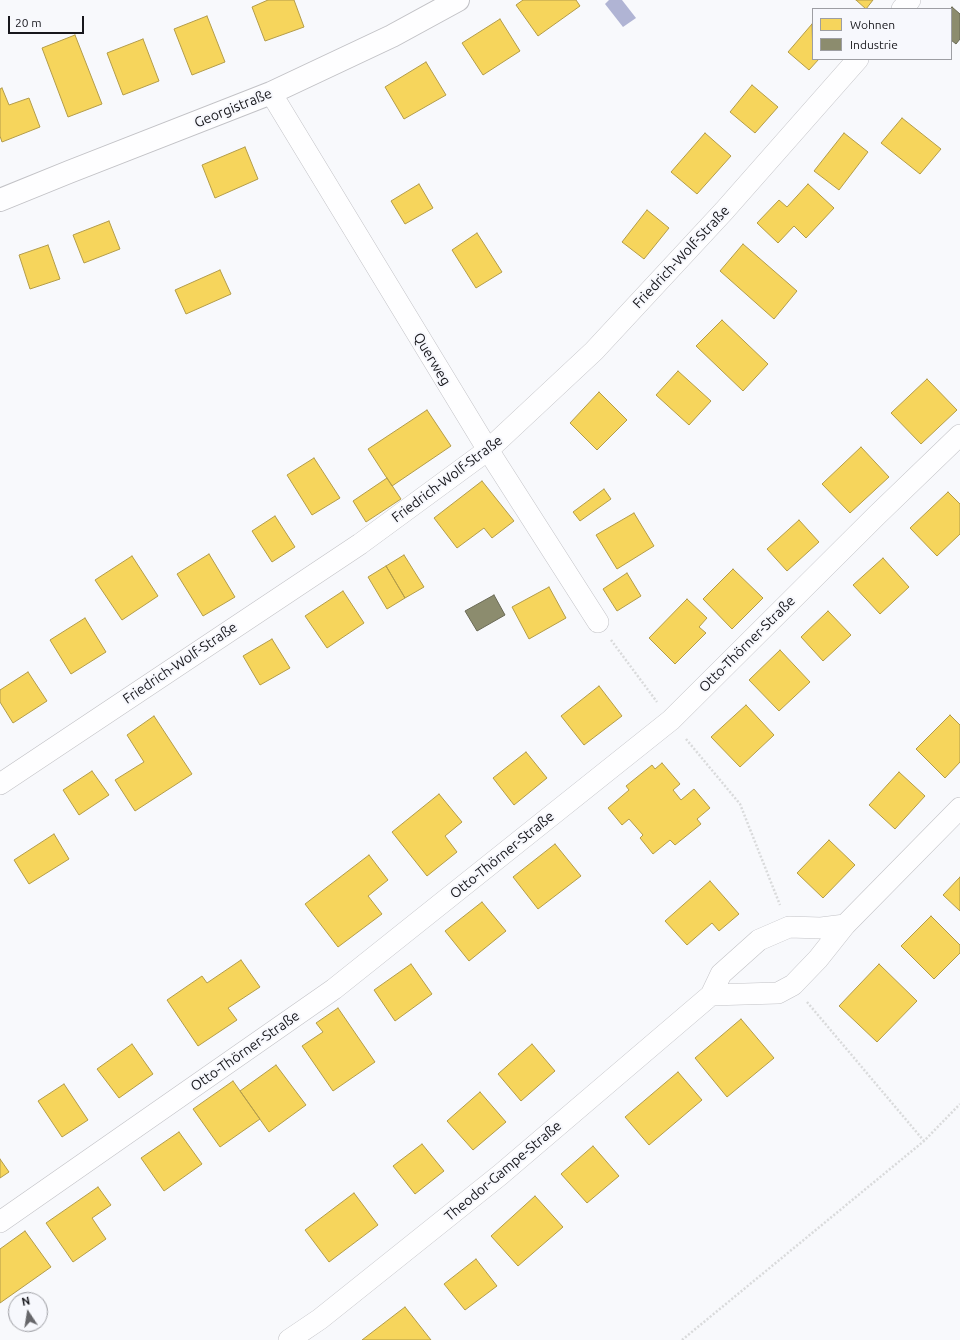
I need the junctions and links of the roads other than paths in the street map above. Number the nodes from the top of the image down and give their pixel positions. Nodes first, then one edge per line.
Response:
1 (458, 0) edge
2 (910, 0) edge
3 (903, 8) edge
4 (857, 60) edge
5 (271, 94) junction
6 (0, 200) edge
7 (960, 435) edge
8 (488, 450) junction
9 (603, 628) road end
10 (0, 784) edge
11 (960, 808) edge
12 (844, 925) junction
13 (711, 995) junction
14 (0, 1222) edge
15 (289, 1340) edge

1 - 5 street, Georgistraße
2 - 3 street
4 - 8 street, Friedrich-Wolf-Straße
5 - 6 street, Georgistraße
5 - 8 street, Querweg
7 - 14 street, Otto-Thörner-Straße
8 - 9 street, Querweg
8 - 10 street, Friedrich-Wolf-Straße
11 - 12 street
12 - 13 street, Theodor-Gampe-Straße
12 - 13 street
13 - 15 street, Theodor-Gampe-Straße

